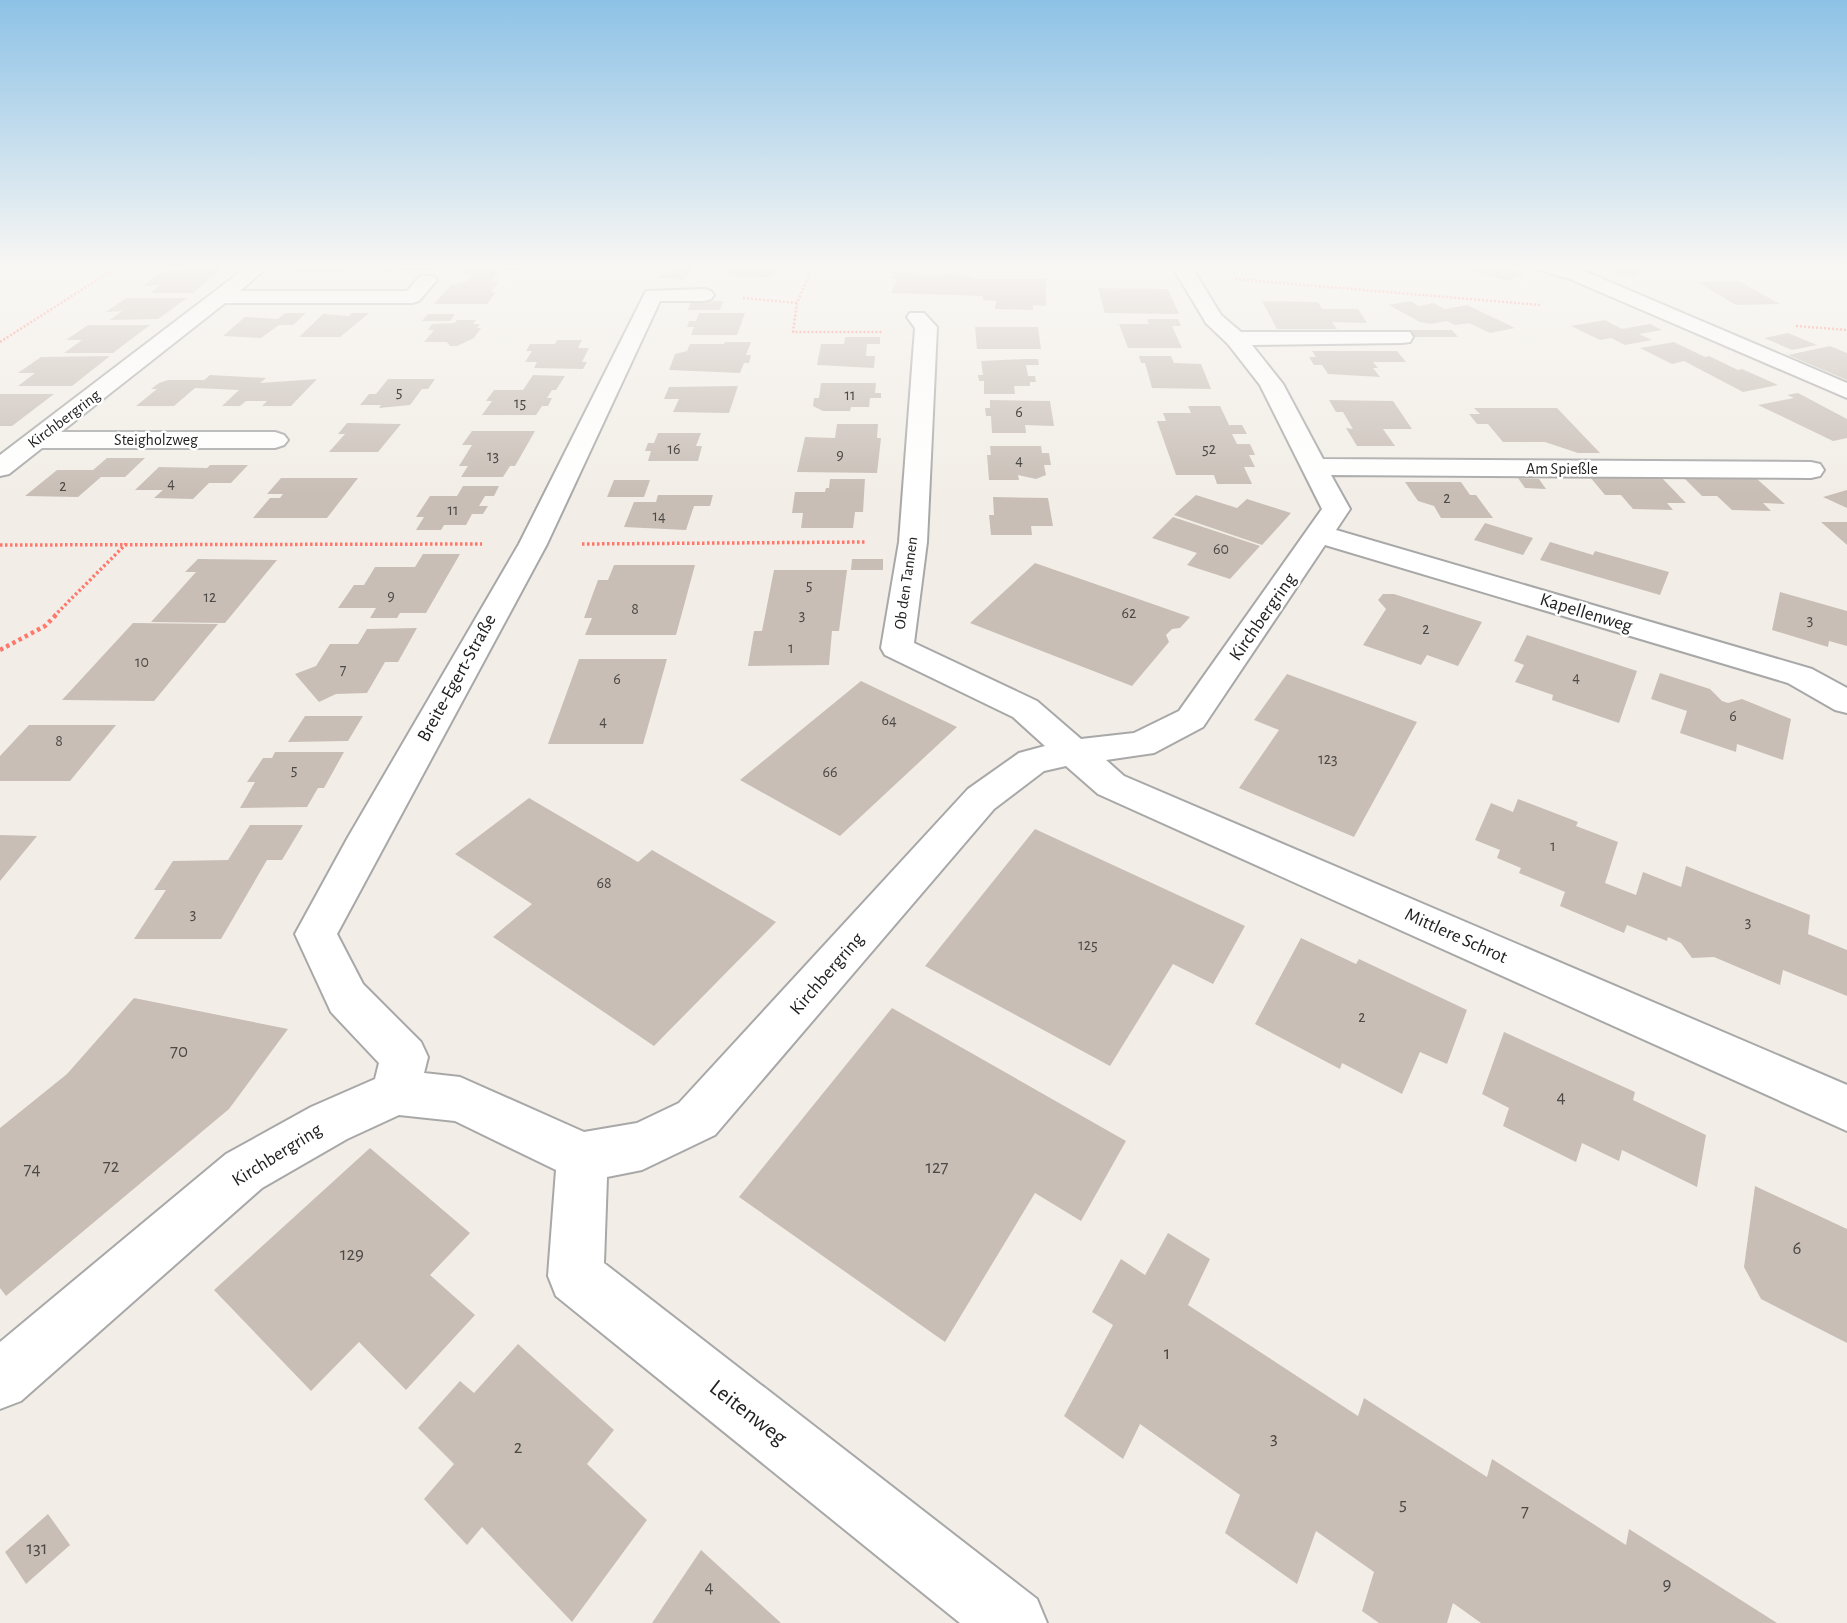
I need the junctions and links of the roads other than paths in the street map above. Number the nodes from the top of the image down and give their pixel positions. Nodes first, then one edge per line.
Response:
1 (164, 342) edge
2 (630, 342) edge
3 (920, 342) edge
4 (1238, 342) edge
5 (1732, 342) edge
6 (1847, 391) edge
7 (36, 440) junction
8 (275, 440) dead end
9 (1313, 467) junction
10 (0, 468) edge
11 (1811, 470) dead end
12 (1321, 534) junction
13 (1847, 702) edge
14 (1072, 752) junction
15 (396, 1093) junction
16 (1847, 1108) edge
17 (582, 1157) junction
18 (0, 1380) edge
19 (1013, 1623) edge

1 - 7 street, Kirchbergring
2 - 15 street, Breite-Egert-Straße
3 - 14 street, Ob den Tannen
4 - 9 street, Kirchbergring
5 - 6 street
7 - 8 street, Steigholzweg
7 - 10 street, Kirchbergring
9 - 11 street, Am Spießle
9 - 12 street, Kirchbergring
12 - 13 street, Kapellenweg
12 - 14 street, Kirchbergring
14 - 16 street, Mittlere Schrot
14 - 17 street, Kirchbergring
15 - 17 street
15 - 18 street, Kirchbergring
17 - 19 street, Leitenweg

